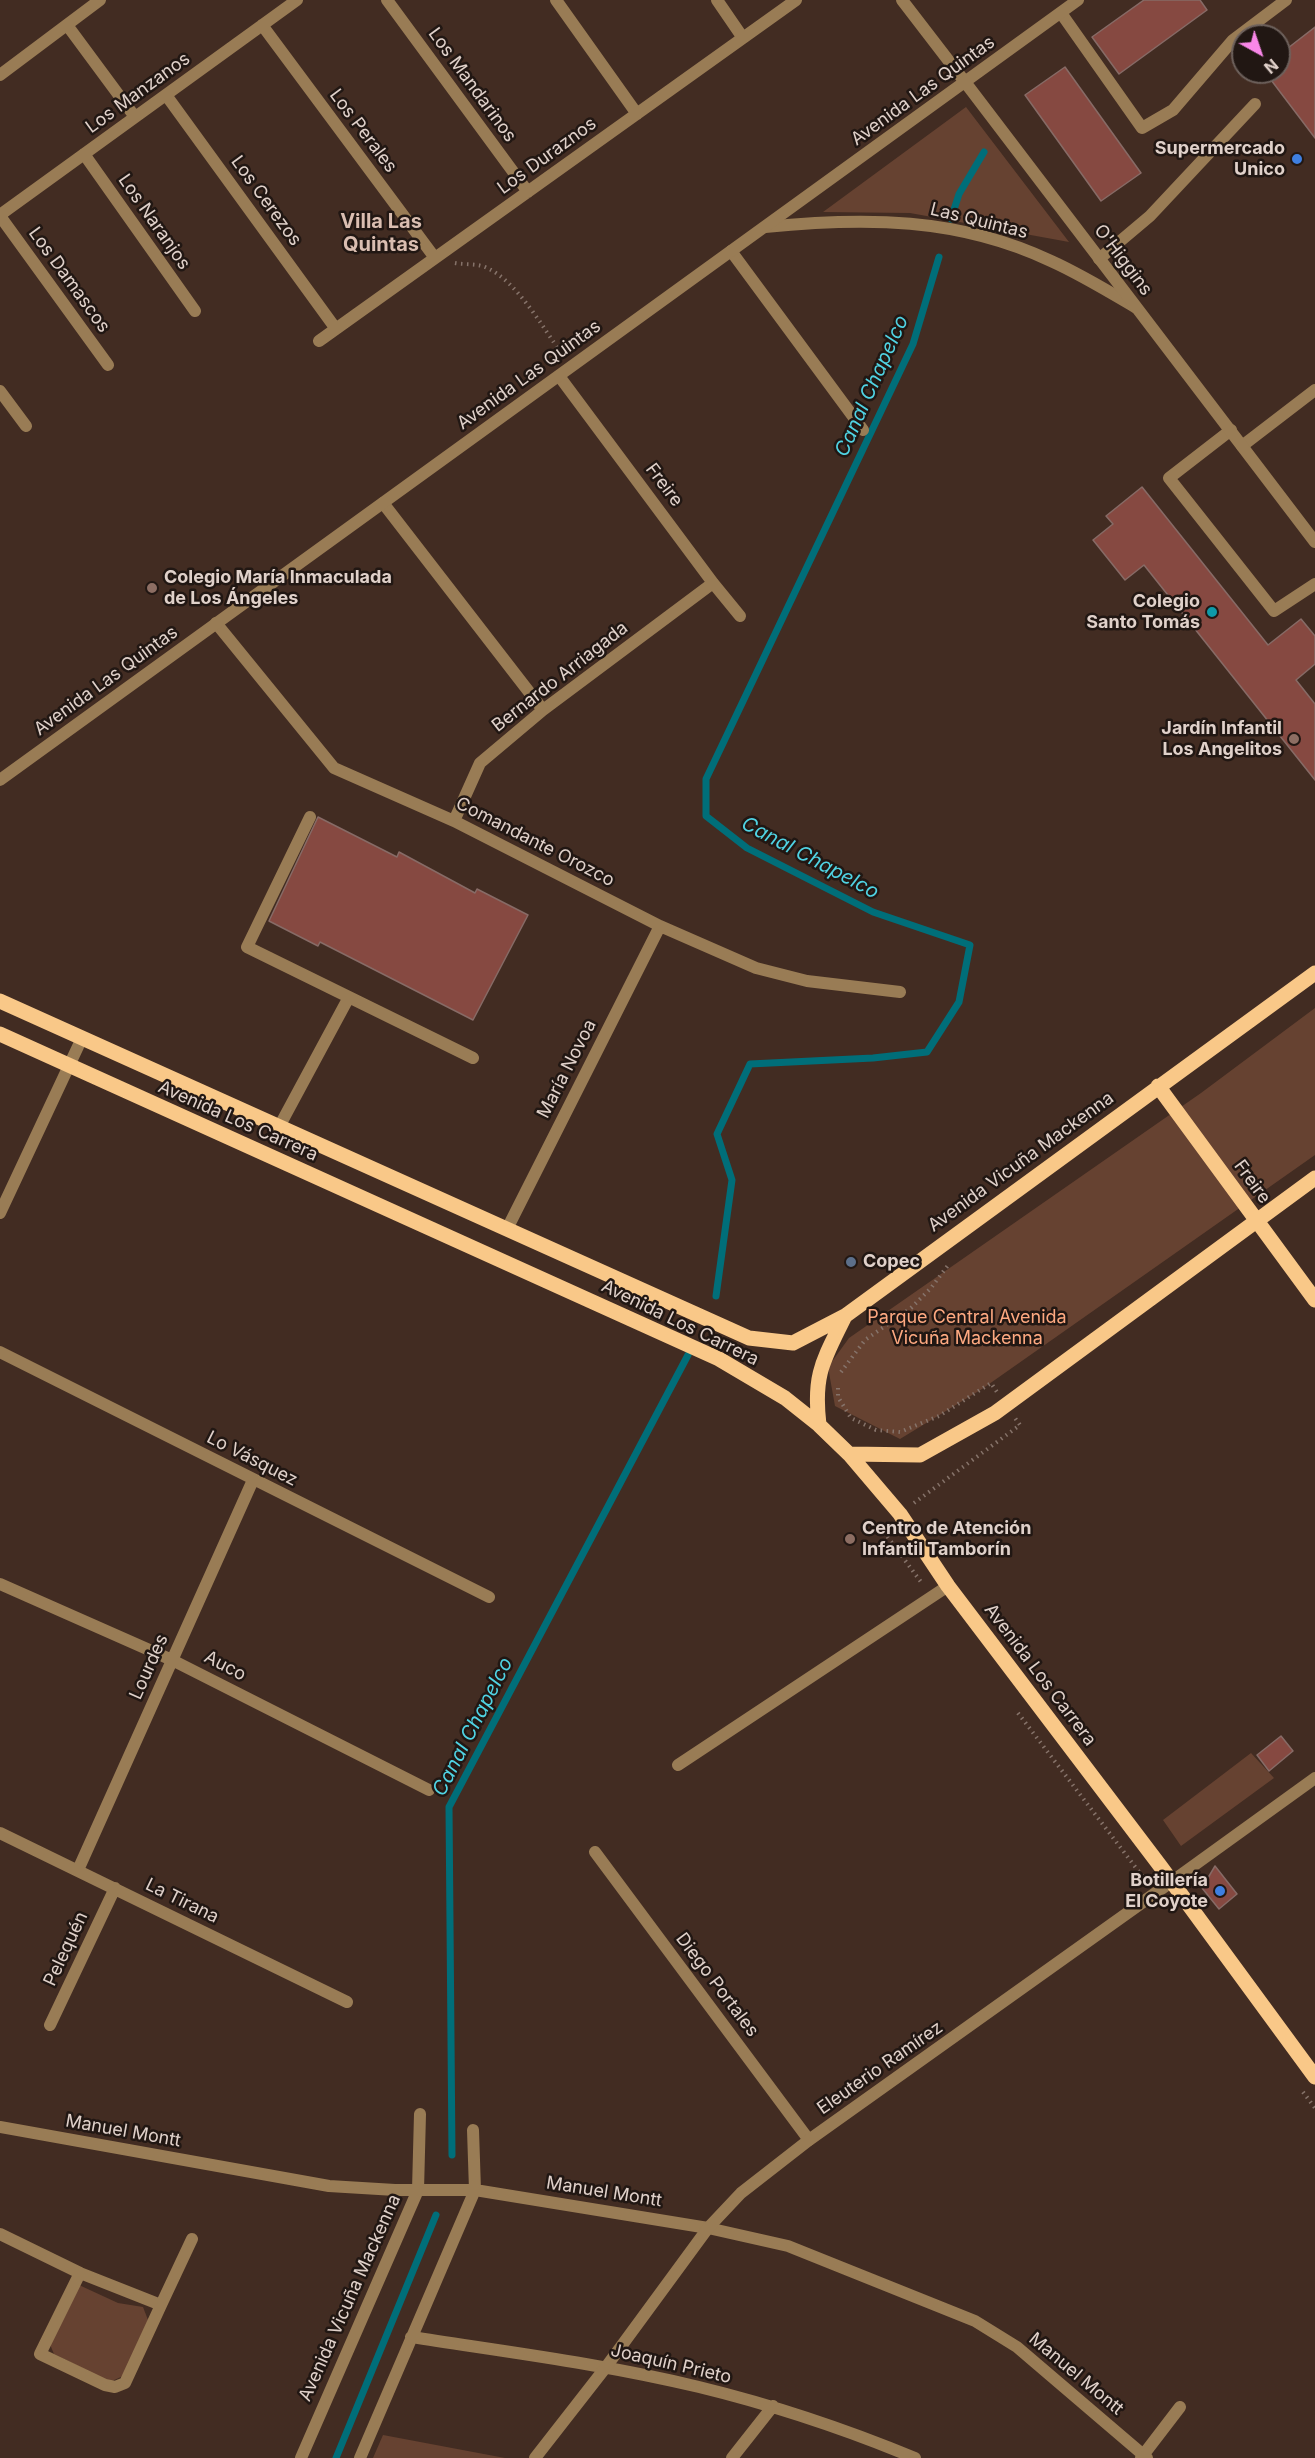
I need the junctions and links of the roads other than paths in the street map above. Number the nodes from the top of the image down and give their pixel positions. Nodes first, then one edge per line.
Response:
1 (100, 0) edge
2 (297, 0) edge
3 (387, 0) edge
4 (556, 0) edge
5 (717, 0) edge
6 (796, 0) edge
7 (902, 0) edge
8 (1078, 0) edge
9 (1286, 0) edge
10 (1065, 7) edge
11 (67, 25) junction
12 (262, 25) junction
13 (743, 38) junction
14 (0, 75) edge
15 (964, 82) junction
16 (166, 95) junction
17 (1255, 105) dead end
18 (637, 114) junction
19 (135, 117) junction
20 (84, 154) junction
21 (528, 192) junction
22 (0, 215) edge
23 (765, 227) junction
24 (731, 251) junction
25 (435, 258) junction
26 (1099, 259) junction
27 (1135, 306) junction
28 (195, 310) dead end
29 (336, 329) junction
30 (319, 341) dead end
31 (108, 365) dead end
32 (559, 376) junction
33 (1315, 390) edge
34 (0, 391) edge
35 (26, 426) dead end
36 (863, 430) dead end
37 (1231, 430) junction
38 (1242, 446) junction
39 (383, 503) junction
40 (1315, 542) edge
41 (713, 583) junction
42 (1315, 584) edge
43 (740, 616) dead end
44 (216, 623) junction
45 (543, 710) junction
46 (0, 780) edge
47 (310, 817) dead end
48 (454, 821) junction
49 (660, 926) junction
50 (1315, 973) edge
51 (900, 992) dead end
52 (350, 997) junction
53 (0, 1001) edge
54 (0, 1034) edge
55 (82, 1038) junction
56 (473, 1058) dead end
57 (69, 1066) junction
58 (1158, 1086) junction
59 (279, 1127) junction
60 (1315, 1179) edge
61 (0, 1212) edge
62 (1256, 1220) junction
63 (507, 1229) junction
64 (1315, 1300) edge
65 (845, 1316) junction
66 (0, 1352) edge
67 (819, 1425) junction
68 (849, 1454) junction
69 (253, 1480) junction
70 (0, 1584) edge
71 (948, 1586) junction
72 (489, 1597) dead end
73 (172, 1660) junction
74 (678, 1764) dead end
75 (1315, 1778) edge
76 (429, 1790) dead end
77 (0, 1833) edge
78 (595, 1852) dead end
79 (78, 1870) junction
80 (1172, 1882) junction
81 (115, 1888) junction
82 (346, 2002) dead end
83 (50, 2025) dead end
84 (1315, 2077) edge
85 (420, 2114) dead end
86 (0, 2127) edge
87 (473, 2130) dead end
88 (809, 2140) junction
89 (418, 2190) junction
90 (475, 2190) junction
91 (708, 2228) junction
92 (0, 2234) edge
93 (192, 2239) dead end
94 (80, 2272) junction
95 (160, 2305) junction
96 (411, 2337) junction
97 (606, 2367) junction
98 (773, 2406) junction
99 (1180, 2408) dead end
100 (1144, 2457) edge
101 (301, 2458) edge
102 (360, 2458) edge
103 (535, 2458) edge
104 (732, 2458) edge
105 (915, 2458) edge

1 - 11 street
2 - 12 street, Los Manzanos
3 - 21 street, Los Mandarinos
4 - 18 street
5 - 13 street
6 - 13 street, Los Duraznos
7 - 15 street, O'Higgins
8 - 10 street, Avenida Las Quintas
9 - 10 street
10 - 15 street, Avenida Las Quintas
11 - 14 street
11 - 19 street
12 - 16 street, Los Manzanos
12 - 25 street, Los Perales
13 - 18 street, Los Duraznos
15 - 23 street, Avenida Las Quintas
15 - 26 street, O'Higgins
16 - 19 street, Los Manzanos
16 - 29 street, Los Cerezos
17 - 26 street
18 - 21 street, Los Duraznos
19 - 20 street, Los Manzanos
20 - 22 street, Los Manzanos
20 - 28 street, Los Naranjos
21 - 25 street, Los Duraznos
22 - 31 street, Los Damascos
23 - 24 street, Avenida Las Quintas
23 - 27 street, Las Quintas
24 - 32 street, Avenida Las Quintas
24 - 36 street
25 - 29 street, Los Duraznos
26 - 27 street, O'Higgins
27 - 37 street, O'Higgins
29 - 30 street, Los Duraznos
32 - 39 street, Avenida Las Quintas
32 - 41 street, Freire
33 - 38 street
34 - 35 street
37 - 38 street, O'Higgins
37 - 42 street
38 - 40 street, O'Higgins
39 - 44 street, Avenida Las Quintas
39 - 45 street
41 - 43 street, Freire
41 - 45 street, Bernardo Arriagada
44 - 46 street, Avenida Las Quintas
44 - 48 street, Comandante Orozco
45 - 48 street, Bernardo Arriagada
47 - 52 street
48 - 49 street, Comandante Orozco
49 - 51 street, Comandante Orozco
49 - 63 street, María Novoa
50 - 58 main road, Avenida Vicuña Mackenna
52 - 56 street
52 - 59 street
53 - 55 main road, Avenida Los Carrera
54 - 57 main road, Avenida Los Carrera
55 - 57 street
55 - 59 main road, Avenida Los Carrera
57 - 61 street
57 - 67 main road, Avenida Los Carrera
58 - 62 main road, Freire
58 - 65 main road, Avenida Vicuña Mackenna
59 - 63 main road, Avenida Los Carrera
60 - 62 main road
62 - 64 main road, Freire
62 - 68 main road
63 - 65 main road, Avenida Los Carrera
65 - 67 main road, Avenida Vicuña Mackenna
66 - 69 street, Lo Vásquez
67 - 68 main road, Avenida Los Carrera
68 - 71 main road, Avenida Los Carrera
69 - 72 street, Lo Vásquez
69 - 73 street, Lourdes
70 - 73 street, Auco
71 - 74 street
71 - 80 main road, Avenida Los Carrera
73 - 76 street, Auco
73 - 79 street, Lourdes
75 - 80 street, Eleuterio Ramírez
77 - 79 street, La Tirana
78 - 88 street, Diego Portales
79 - 81 street, La Tirana
80 - 84 main road, Avenida Los Carrera
80 - 88 street, Eleuterio Ramírez
81 - 82 street, La Tirana
81 - 83 street, Pelequén
85 - 89 street, Avenida Vicuña Mackenna
86 - 89 street, Manuel Montt
87 - 90 street
88 - 91 street, Eleuterio Ramírez
89 - 90 street, Manuel Montt
89 - 101 street, Avenida Vicuña Mackenna
90 - 91 street, Manuel Montt
90 - 96 street
91 - 97 street, Eleuterio Ramírez
91 - 100 street, Manuel Montt
92 - 94 street
93 - 95 street
94 - 95 street
94 - 95 street
96 - 97 street, Joaquín Prieto
96 - 102 street
97 - 98 street, Joaquín Prieto
97 - 103 street, Eleuterio Ramírez
98 - 104 street
98 - 105 street, Joaquín Prieto
99 - 100 street

